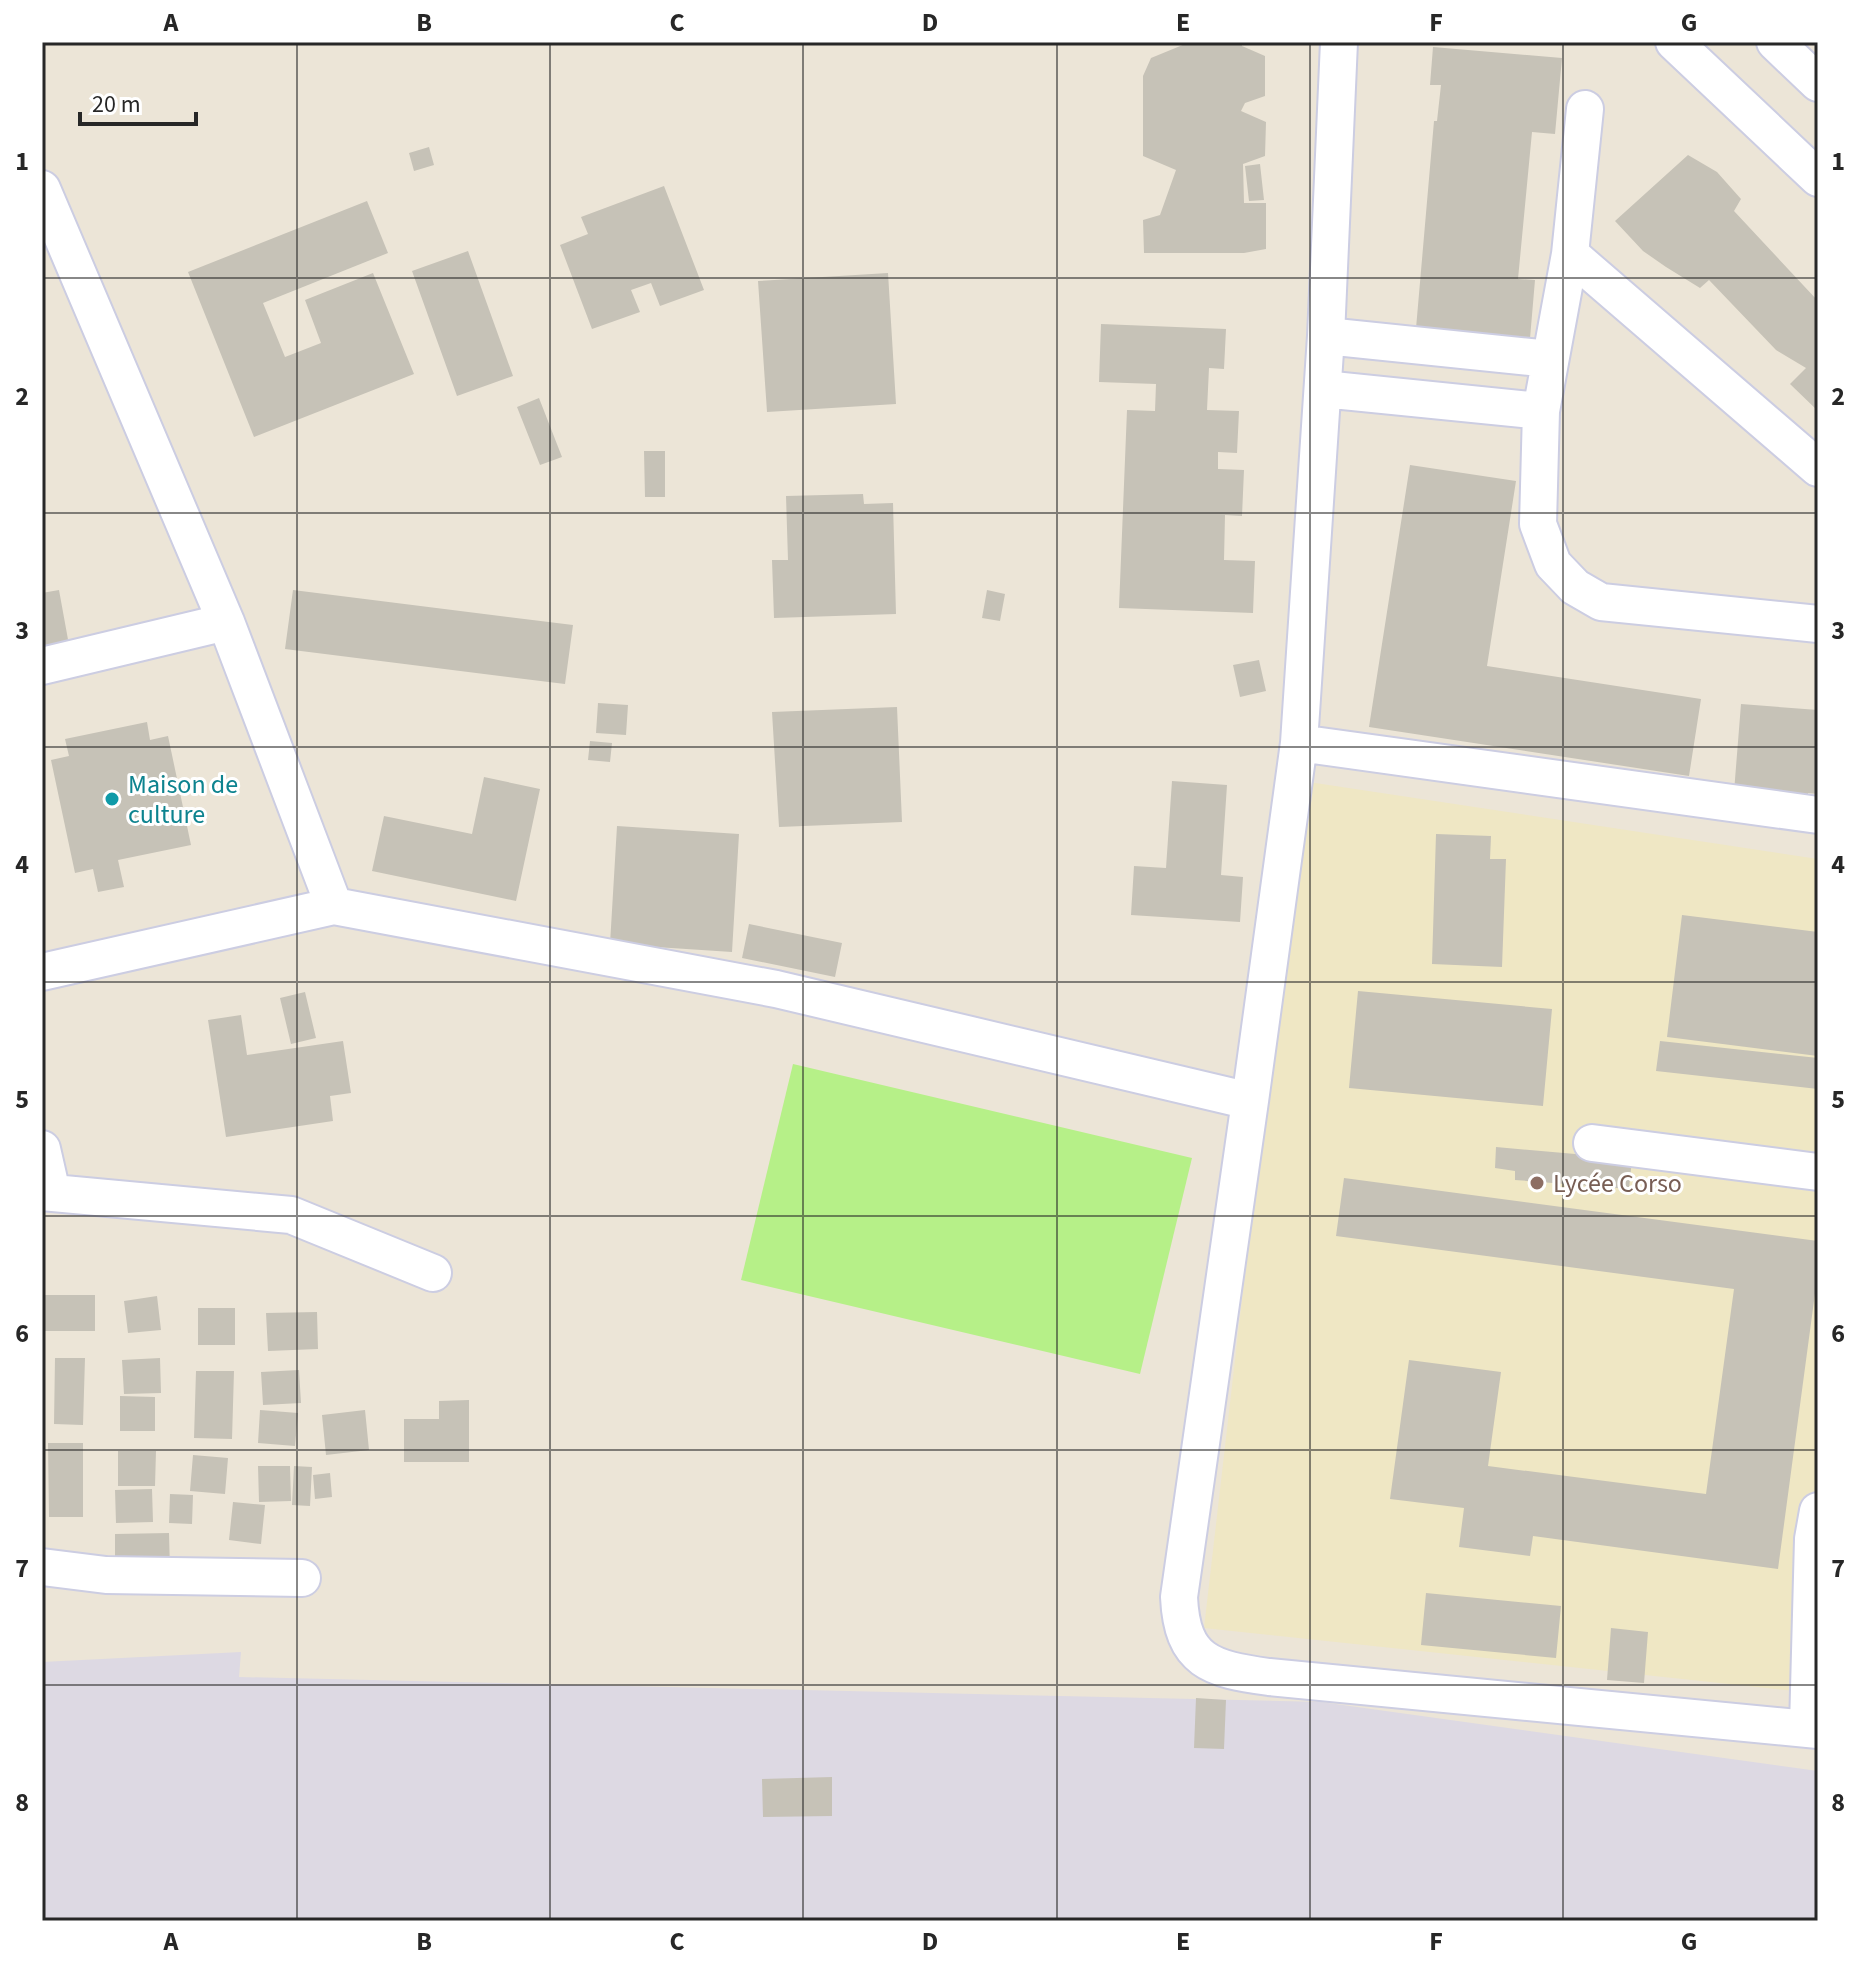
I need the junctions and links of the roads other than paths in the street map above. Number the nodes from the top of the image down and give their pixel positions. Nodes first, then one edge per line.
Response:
1 (1339, 42) edge
2 (1674, 42) edge
3 (1775, 42) edge
4 (1818, 83) edge
5 (1585, 109) dead end
6 (1818, 178) edge
7 (42, 189) edge
8 (1570, 254) junction
9 (1326, 336) junction
10 (1550, 359) junction
11 (1323, 389) junction
12 (1541, 411) junction
13 (1818, 468) edge
14 (226, 622) junction
15 (1818, 624) edge
16 (42, 666) edge
17 (1299, 743) junction
18 (1818, 815) edge
19 (334, 906) junction
20 (42, 972) edge
21 (1250, 1101) junction
22 (1592, 1143) dead end
23 (42, 1149) edge
24 (1818, 1172) edge
25 (47, 1192) edge
26 (433, 1273) dead end
27 (1818, 1511) edge
28 (42, 1567) edge
29 (302, 1578) dead end
30 (1813, 1728) edge

1 - 9 street
2 - 6 street
3 - 4 street
5 - 8 street
7 - 14 street
8 - 10 street
8 - 13 street
9 - 10 street
9 - 11 street
10 - 12 street
11 - 12 street
11 - 17 street
12 - 15 street
14 - 16 street
14 - 19 street
17 - 18 street
17 - 21 street
19 - 20 street
19 - 21 street
21 - 30 street
22 - 24 street
23 - 25 street
25 - 26 street
27 - 30 street
28 - 29 street

